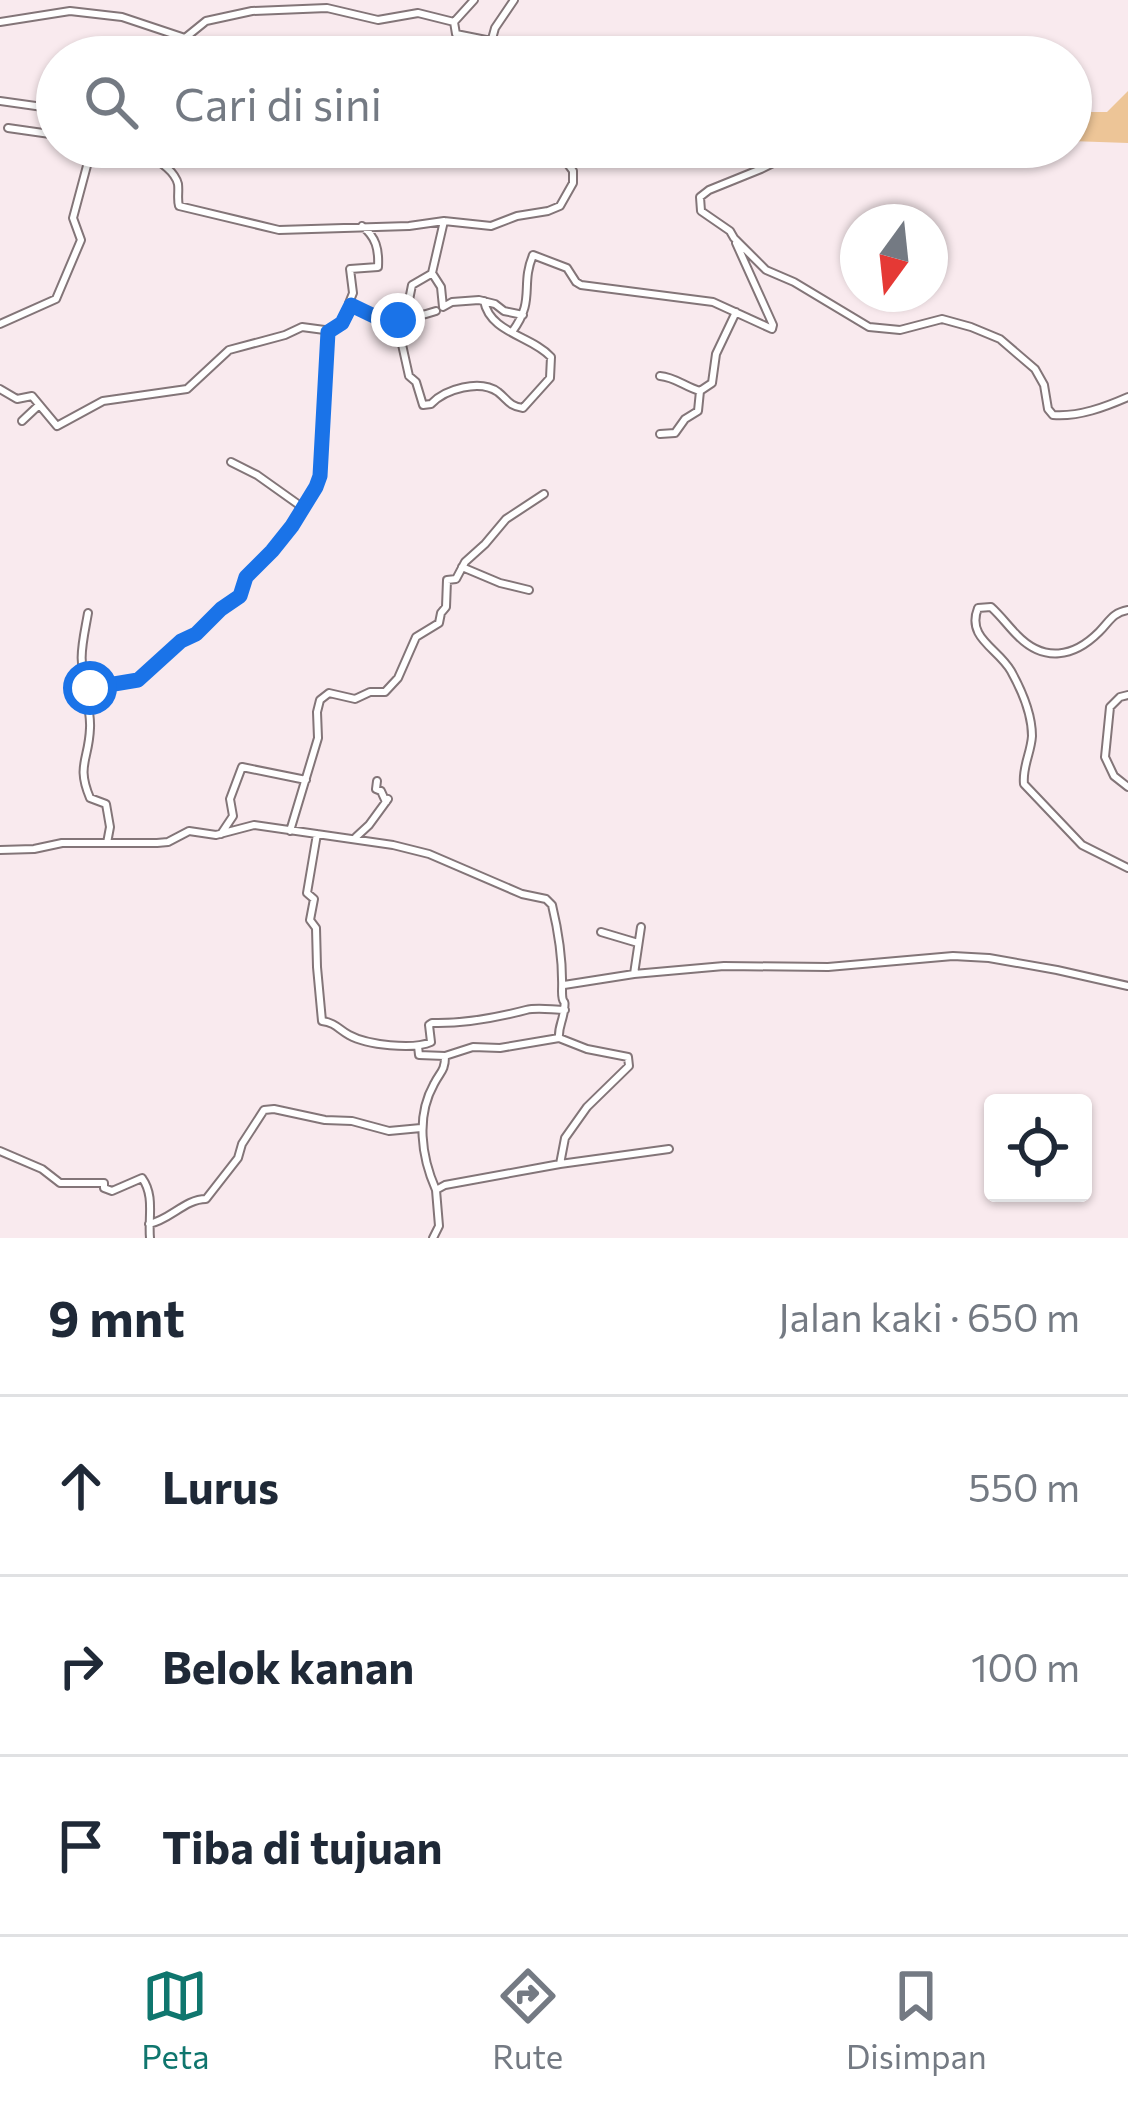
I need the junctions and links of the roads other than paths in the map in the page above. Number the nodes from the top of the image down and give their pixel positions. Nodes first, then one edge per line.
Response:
1 (474, 0) edge
2 (514, 0) edge
3 (0, 22) edge
4 (454, 22) junction
5 (174, 36) edge
6 (187, 36) edge
7 (468, 36) edge
8 (492, 36) edge
9 (0, 101) edge
10 (36, 106) edge
11 (8, 128) dead end
12 (36, 131) edge
13 (86, 168) edge
14 (167, 168) edge
15 (571, 168) edge
16 (758, 168) edge
17 (444, 221) junction
18 (362, 226) junction
19 (734, 238) junction
20 (432, 273) junction
21 (484, 302) junction
22 (351, 305) junction
23 (436, 311) dead end
24 (736, 313) junction
25 (523, 315) junction
26 (408, 319) junction
27 (0, 324) edge
28 (328, 332) junction
29 (512, 332) junction
30 (660, 376) dead end
31 (0, 389) edge
32 (700, 391) junction
33 (1128, 397) edge
34 (39, 405) junction
35 (22, 422) dead end
36 (660, 434) dead end
37 (231, 462) dead end
38 (544, 494) dead end
39 (302, 507) junction
40 (462, 567) junction
41 (529, 590) dead end
42 (1128, 610) edge
43 (88, 613) dead end
44 (90, 688) junction
45 (1128, 695) edge
46 (306, 780) junction
47 (377, 782) dead end
48 (1128, 787) edge
49 (290, 831) junction
50 (221, 834) junction
51 (317, 834) junction
52 (353, 839) junction
53 (106, 843) junction
54 (0, 850) edge
55 (1128, 868) edge
56 (641, 927) dead end
57 (602, 932) dead end
58 (638, 943) junction
59 (634, 974) junction
60 (564, 985) junction
61 (1128, 986) edge
62 (565, 1010) junction
63 (559, 1038) junction
64 (418, 1046) junction
65 (445, 1056) junction
66 (422, 1128) junction
67 (669, 1149) dead end
68 (0, 1151) edge
69 (560, 1164) junction
70 (436, 1190) junction
71 (149, 1224) junction
72 (150, 1238) edge
73 (433, 1238) edge

1 - 4 street
2 - 8 street
3 - 5 street
4 - 6 street
4 - 7 street
9 - 10 street
11 - 12 street
13 - 27 street
14 - 18 street
15 - 17 street
16 - 19 street
17 - 18 street
17 - 20 street
18 - 22 street
19 - 24 street
19 - 33 street
20 - 21 street
20 - 26 street
21 - 25 street
21 - 29 street
22 - 26 street
22 - 28 street
23 - 26 street
24 - 25 street
24 - 32 street
25 - 29 street
26 - 29 street
28 - 34 street
28 - 39 street
30 - 32 street
31 - 34 street
32 - 36 street
34 - 35 street
37 - 39 street
38 - 40 street
39 - 44 street
40 - 41 street
40 - 46 street
42 - 55 street
43 - 44 street
44 - 53 street
45 - 48 street
46 - 49 street
46 - 50 street
47 - 52 street
49 - 50 street
49 - 51 street
50 - 53 street
51 - 52 street
51 - 64 street
52 - 60 street
53 - 54 street
56 - 58 street
57 - 58 street
58 - 59 street
59 - 60 street
59 - 61 street
60 - 62 street
62 - 63 street
62 - 64 street
63 - 65 street
63 - 69 street
64 - 65 street
65 - 66 street
66 - 70 street
66 - 71 street
67 - 69 street
68 - 71 street
69 - 70 street
70 - 73 street
71 - 72 street

